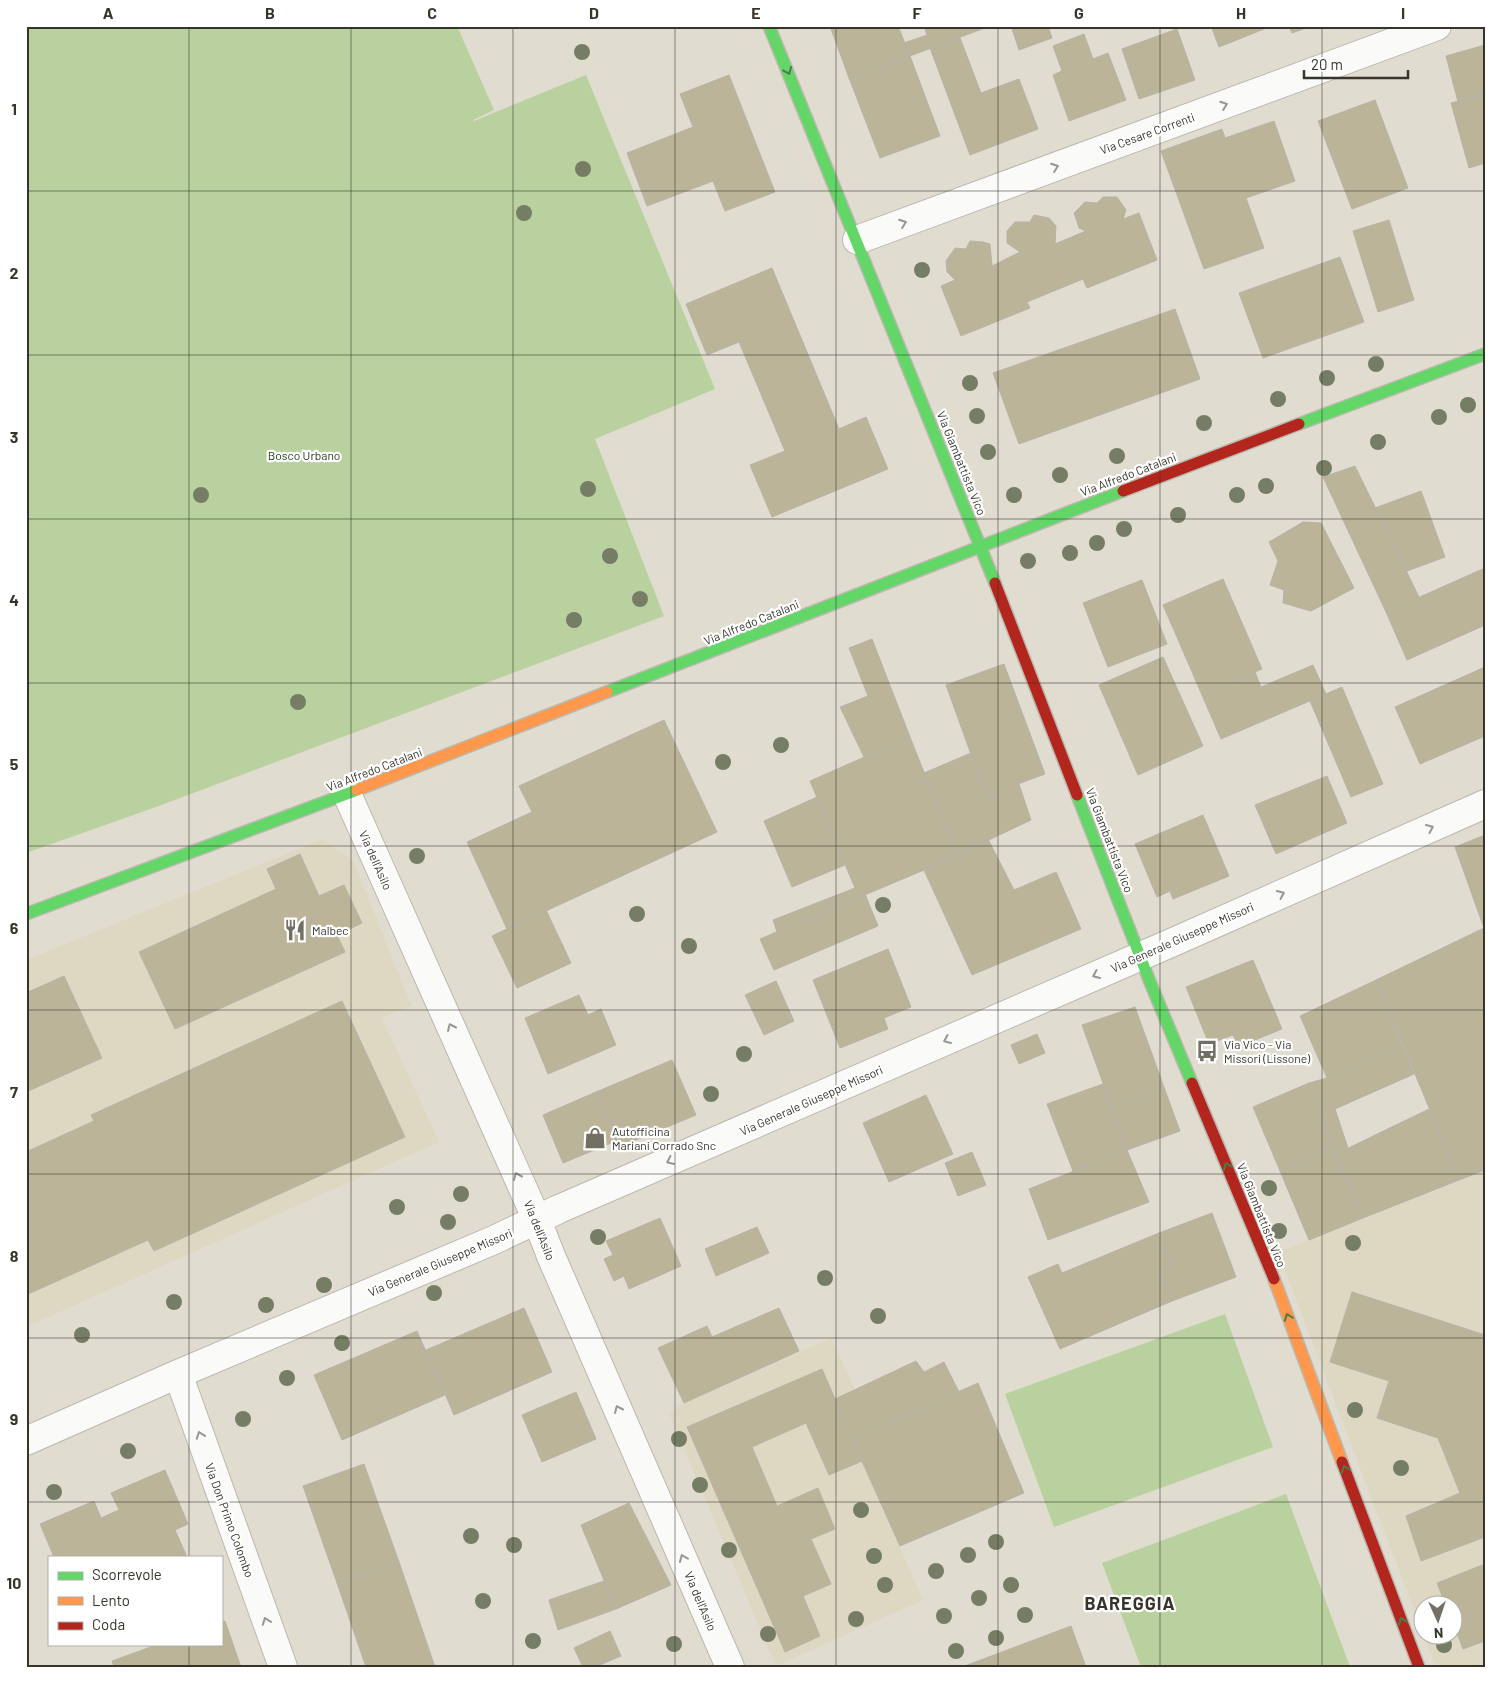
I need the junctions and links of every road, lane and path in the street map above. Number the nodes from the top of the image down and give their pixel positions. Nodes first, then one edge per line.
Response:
1 (769, 26) edge
2 (1437, 26) edge
3 (857, 240) junction
4 (1485, 354) edge
5 (980, 546) junction
6 (347, 794) junction
7 (1485, 804) edge
8 (26, 914) edge
9 (1140, 956) junction
10 (537, 1220) junction
11 (178, 1374) junction
12 (26, 1441) edge
13 (283, 1667) edge
14 (730, 1667) edge
15 (1419, 1667) edge

1 -> 3 street, Via Giambattista Vico
3 -> 2 street, Via Cesare Correnti
3 - 5 street, Via Giambattista Vico
4 - 5 street, Via Alfredo Catalani
5 - 6 street, Via Alfredo Catalani
5 - 9 street, Via Giambattista Vico
6 - 8 street, Via Alfredo Catalani
10 -> 6 street, Via dell'Asilo
9 -> 7 street, Via Generale Giuseppe Missori
9 -> 10 street, Via Generale Giuseppe Missori
15 -> 9 street, Via Giambattista Vico
10 - 11 street, Via Generale Giuseppe Missori
14 -> 10 street, Via dell'Asilo
11 - 12 street, Via Generale Giuseppe Missori
13 -> 11 street, Via Don Primo Colombo

